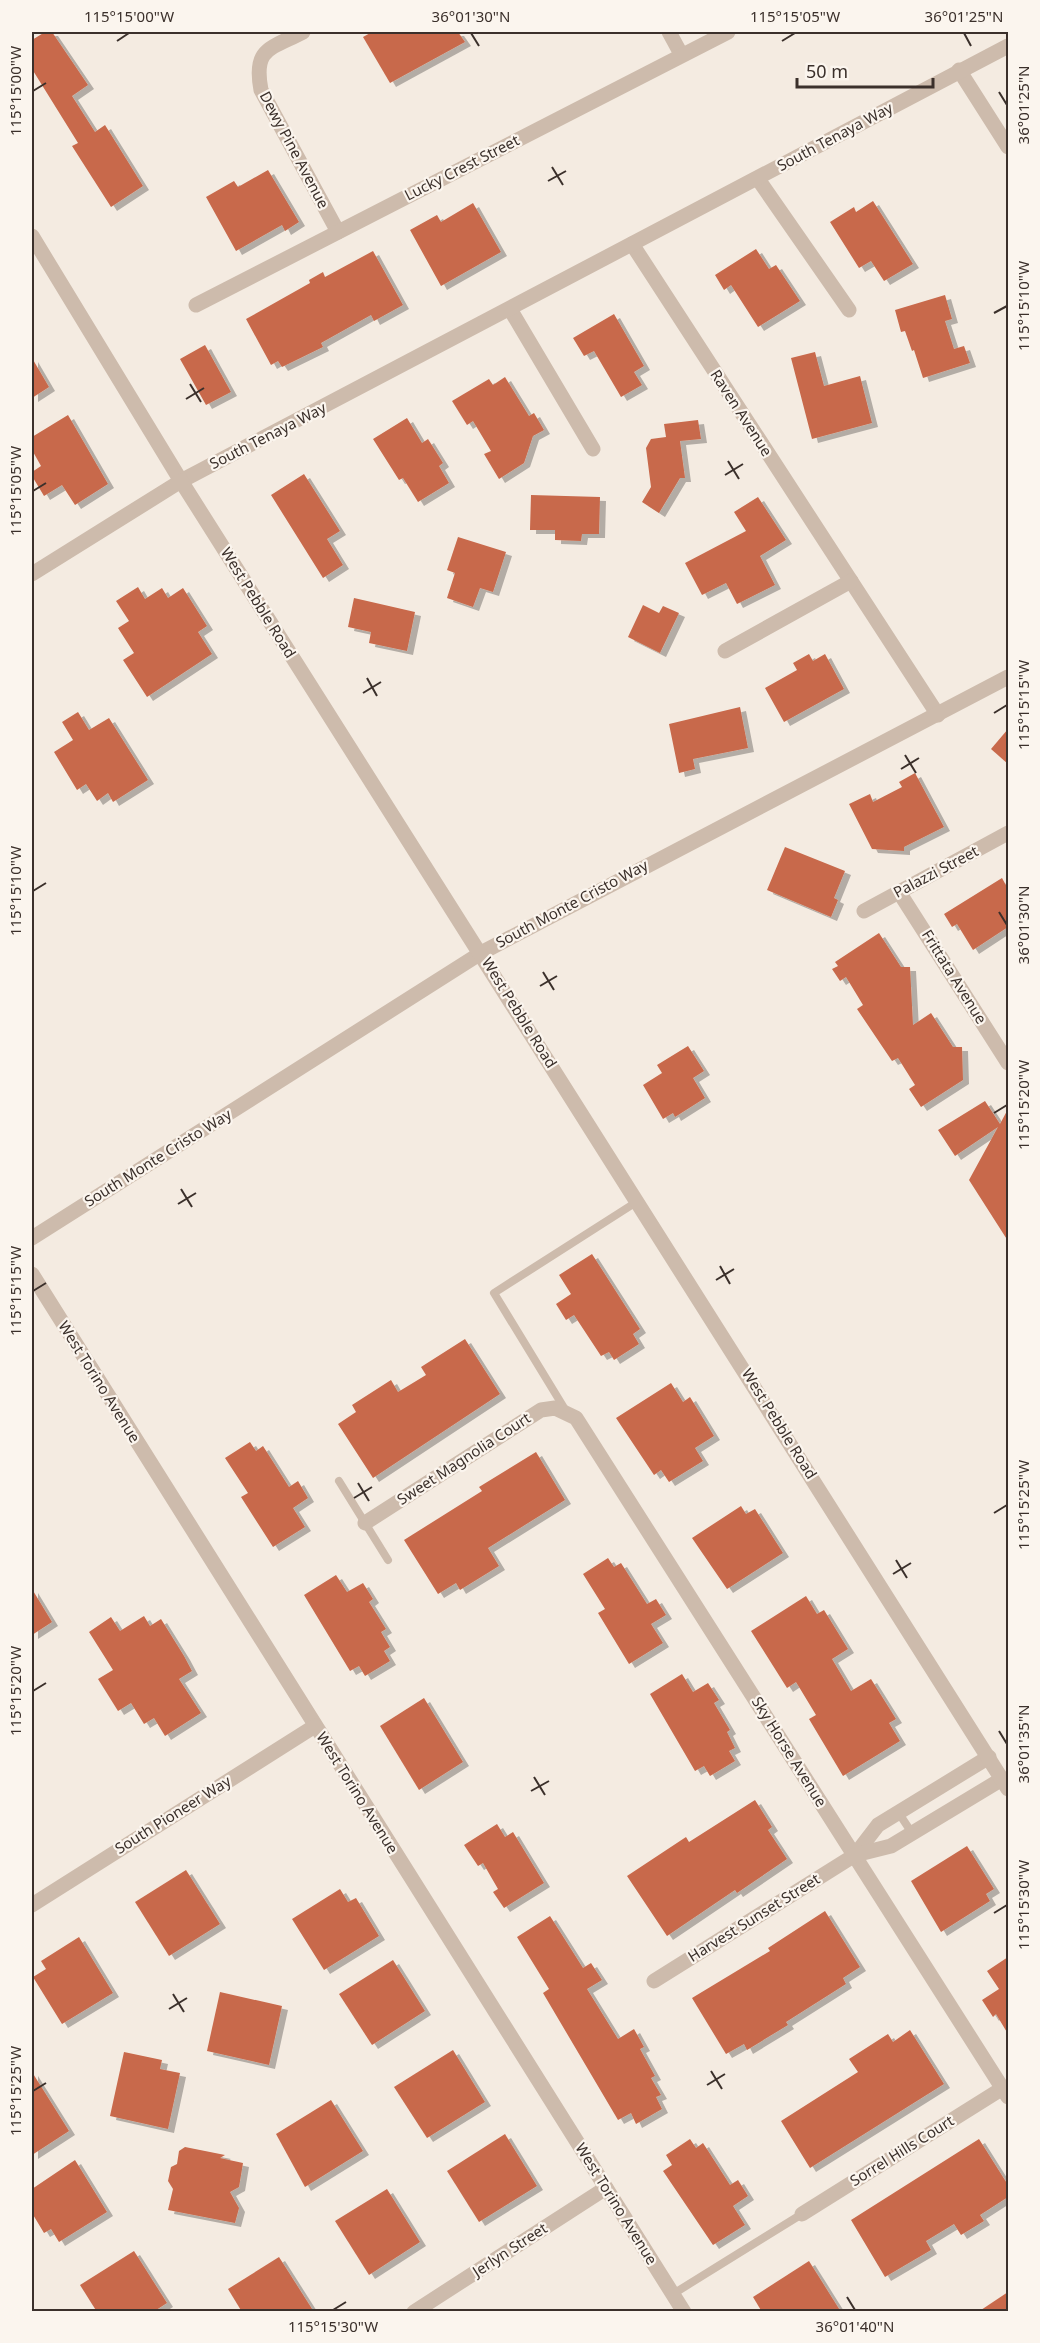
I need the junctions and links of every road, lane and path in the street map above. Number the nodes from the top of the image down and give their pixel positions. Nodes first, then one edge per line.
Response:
1 (303, 32) edge
2 (669, 32) edge
3 (728, 32) edge
4 (1008, 46) edge
5 (681, 54) junction
6 (959, 70) junction
7 (1008, 147) edge
8 (758, 179) junction
9 (338, 232) junction
10 (32, 236) edge
11 (632, 244) junction
12 (196, 305) dead end
13 (510, 309) junction
14 (849, 310) dead end
15 (593, 449) dead end
16 (181, 481) junction
17 (32, 574) edge
18 (851, 581) junction
19 (725, 651) dead end
20 (1008, 677) edge
21 (938, 715) junction
22 (1008, 833) edge
23 (899, 892) junction
24 (864, 911) dead end
25 (481, 953) junction
26 (1008, 1063) edge
27 (638, 1201) junction
28 (32, 1238) edge
29 (32, 1275) edge
30 (566, 1411) junction
31 (339, 1481) dead end
32 (365, 1523) junction
33 (388, 1560) dead end
34 (315, 1726) junction
35 (989, 1757) junction
36 (1005, 1784) edge
37 (898, 1812) junction
38 (912, 1833) junction
39 (855, 1856) junction
40 (32, 1905) edge
41 (654, 1982) dead end
42 (1006, 2092) edge
43 (606, 2188) junction
44 (802, 2214) joint
45 (673, 2294) junction
46 (414, 2312) edge
47 (684, 2312) edge

1 - 9 street, Dewy Pine Avenue
2 - 5 street
3 - 5 street, Lucky Crest Street
4 - 6 street, South Tenaya Way
5 - 9 street, Lucky Crest Street
6 - 7 street
6 - 8 street, South Tenaya Way
8 - 11 street, South Tenaya Way
8 - 14 street, South Tenaya Way
9 - 12 street, Lucky Crest Street
10 - 16 street, West Pebble Road
11 - 13 street, South Tenaya Way
11 - 18 street, Raven Avenue
13 - 15 street
13 - 16 street, South Tenaya Way
16 - 17 street, South Tenaya Way
16 - 25 street, West Pebble Road
18 - 19 street
18 - 21 street, Raven Avenue
20 - 21 street, South Monte Cristo Way
21 - 25 street, South Monte Cristo Way
22 - 23 street, Palazzi Street
23 - 24 street, Palazzi Street
23 - 26 street, Frittata Avenue
25 - 27 street, West Pebble Road
25 - 28 street, South Monte Cristo Way
27 - 30 lane
27 - 35 street, West Pebble Road
29 - 34 street, West Torino Avenue
30 - 32 street, Sweet Magnolia Court
30 - 39 street, Sky Horse Avenue
31 - 32 lane
32 - 33 lane
34 - 40 street, South Pioneer Way
34 - 43 street, West Torino Avenue
35 - 36 street, West Pebble Road
35 - 37 street, Harvest Sunset Street
36 - 38 street, Harvest Sunset Street
37 - 38 lane
37 - 39 street, Harvest Sunset Street
38 - 39 street, Harvest Sunset Street
39 - 41 street, Harvest Sunset Street
39 - 42 street, Sky Horse Avenue
42 - 44 street, Sorrel Hills Court
43 - 45 street, West Torino Avenue
43 - 46 street, Jerlyn Street
44 - 45 lane
45 - 47 street, West Torino Avenue

